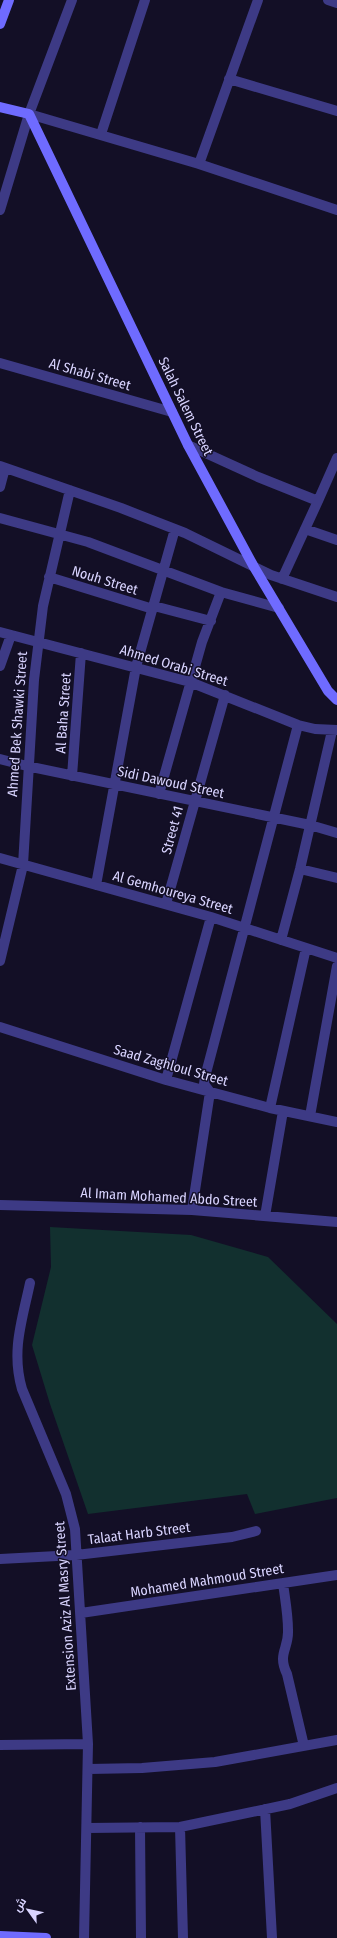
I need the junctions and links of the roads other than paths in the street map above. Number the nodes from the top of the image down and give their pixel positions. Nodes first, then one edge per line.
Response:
1 (9, 0) edge
2 (72, 0) edge
3 (145, 0) edge
4 (258, 0) edge
5 (328, 0) edge
6 (337, 3) edge
7 (0, 24) edge
8 (229, 79) junction
9 (0, 107) edge
10 (337, 111) edge
11 (29, 114) junction
12 (101, 134) junction
13 (199, 164) junction
14 (0, 210) edge
15 (337, 210) edge
16 (0, 363) edge
17 (172, 412) junction
18 (188, 445) junction
19 (337, 458) edge
20 (3, 467) edge
21 (0, 487) edge
22 (70, 490) junction
23 (318, 502) junction
24 (0, 518) edge
25 (175, 529) junction
26 (305, 529) junction
27 (60, 533) junction
28 (337, 540) edge
29 (254, 567) junction
30 (164, 570) junction
31 (49, 578) junction
32 (282, 579) junction
33 (221, 592) junction
34 (337, 597) edge
35 (153, 608) junction
36 (279, 608) junction
37 (211, 621) junction
38 (0, 632) edge
39 (11, 635) junction
40 (38, 642) junction
41 (82, 653) junction
42 (0, 666) edge
43 (136, 667) junction
44 (190, 682) junction
45 (225, 695) junction
46 (337, 700) edge
47 (298, 725) junction
48 (334, 730) edge
49 (0, 759) edge
50 (27, 766) junction
51 (72, 776) junction
52 (114, 785) junction
53 (159, 794) junction
54 (194, 802) junction
55 (273, 817) junction
56 (310, 825) junction
57 (337, 833) edge
58 (0, 858) edge
59 (23, 865) junction
60 (300, 869) junction
61 (337, 878) edge
62 (96, 885) junction
63 (166, 904) junction
64 (211, 917) junction
65 (244, 928) junction
66 (281, 940) junction
67 (1, 948) edge
68 (306, 948) junction
69 (337, 958) edge
70 (0, 961) edge
71 (337, 966) edge
72 (0, 1027) edge
73 (166, 1080) junction
74 (210, 1092) junction
75 (270, 1108) junction
76 (283, 1111) junction
77 (310, 1116) junction
78 (337, 1122) edge
79 (0, 1205) edge
80 (192, 1210) junction
81 (265, 1216) junction
82 (337, 1222) edge
83 (30, 1284) dead end
84 (256, 1531) dead end
85 (76, 1555) junction
86 (0, 1559) edge
87 (337, 1574) edge
88 (283, 1583) junction
89 (81, 1613) junction
90 (337, 1740) edge
91 (88, 1744) junction
92 (0, 1745) edge
93 (304, 1746) junction
94 (89, 1769) junction
95 (337, 1788) edge
96 (265, 1809) junction
97 (140, 1827) junction
98 (180, 1827) junction
99 (87, 1828) junction
100 (0, 1936) edge
101 (46, 1938) edge
102 (84, 1938) edge
103 (141, 1938) edge
104 (183, 1938) edge
105 (272, 1938) edge

1 - 7 street
2 - 11 street
3 - 12 street
4 - 8 street
5 - 6 street
8 - 10 street
8 - 13 street
9 - 11 street
11 - 12 street
11 - 14 street
11 - 17 street, Salah Salem Street
12 - 13 street
13 - 15 street
16 - 17 street, Al Shabi Street
17 - 18 street, Salah Salem Street
18 - 23 street
18 - 29 street, Salah Salem Street
19 - 23 street
20 - 21 street
20 - 22 street
22 - 25 street
22 - 27 street, Ahmed Bek Shawki Street
23 - 26 street
24 - 27 street
25 - 29 street
25 - 30 street
26 - 28 street
26 - 32 street
27 - 30 street
27 - 31 street, Ahmed Bek Shawki Street
29 - 32 street
29 - 36 street, Salah Salem Street
30 - 33 street
30 - 35 street
31 - 35 street, Nouh Street
31 - 40 street, Ahmed Bek Shawki Street
32 - 34 street
33 - 36 street
33 - 37 street
35 - 37 street, Nouh Street
35 - 43 street
36 - 46 street, Salah Salem Street
37 - 44 street
38 - 39 street, Ahmed Orabi Street
39 - 40 street, Ahmed Orabi Street
39 - 42 street
40 - 41 street, Ahmed Orabi Street
40 - 50 street, Ahmed Bek Shawki Street
41 - 43 street, Ahmed Orabi Street
41 - 51 street, Al Baha Street
43 - 44 street, Ahmed Orabi Street
43 - 52 street
44 - 45 street, Ahmed Orabi Street
44 - 53 street
45 - 47 street, Ahmed Orabi Street
45 - 54 street, Street 41
47 - 48 street, Ahmed Orabi Street
47 - 55 street
48 - 56 street
49 - 50 street, Sidi Dawoud Street
50 - 51 street, Sidi Dawoud Street
50 - 59 street, Ahmed Bek Shawki Street
51 - 52 street, Sidi Dawoud Street
52 - 53 street, Sidi Dawoud Street
52 - 62 street
53 - 54 street, Sidi Dawoud Street
54 - 55 street, Sidi Dawoud Street
54 - 63 street, Street 41
55 - 56 street, Sidi Dawoud Street
55 - 65 street
56 - 57 street, Sidi Dawoud Street
56 - 60 street
58 - 59 street, Al Gemhoureya Street
59 - 62 street, Al Gemhoureya Street
59 - 67 street, Ahmed Bek Shawki Street
60 - 61 street
60 - 66 street
62 - 63 street, Al Gemhoureya Street
63 - 64 street, Al Gemhoureya Street
64 - 65 street, Al Gemhoureya Street
64 - 73 street
65 - 66 street, Al Gemhoureya Street
65 - 74 street
66 - 68 street, Al Gemhoureya Street
67 - 70 street, Ahmed Bek Shawki Street
68 - 69 street, Al Gemhoureya Street
68 - 75 street
71 - 77 street
72 - 73 street, Saad Zaghloul Street
73 - 74 street, Saad Zaghloul Street
74 - 75 street, Saad Zaghloul Street
74 - 80 street
75 - 76 street, Saad Zaghloul Street
76 - 77 street, Saad Zaghloul Street
76 - 81 street
77 - 78 street, Saad Zaghloul Street
79 - 80 street, Al Imam Mohamed Abdo Street
80 - 81 street, Al Imam Mohamed Abdo Street
81 - 82 street, Al Imam Mohamed Abdo Street
83 - 85 street, Extension Aziz Al Masry Street
84 - 85 street, Talaat Harb Street
85 - 86 street, Talaat Harb Street
85 - 89 street, Extension Aziz Al Masry Street
87 - 88 street, Mohamed Mahmoud Street
88 - 89 street, Mohamed Mahmoud Street
88 - 93 street
89 - 91 street, Extension Aziz Al Masry Street
90 - 93 street
91 - 92 street
91 - 94 street, Extension Aziz Al Masry Street
93 - 94 street
94 - 99 street, Extension Aziz Al Masry Street
95 - 96 street
96 - 98 street
96 - 105 street
97 - 98 street
97 - 99 street
97 - 103 street
98 - 104 street
99 - 102 street, Extension Aziz Al Masry Street
100 - 101 street

